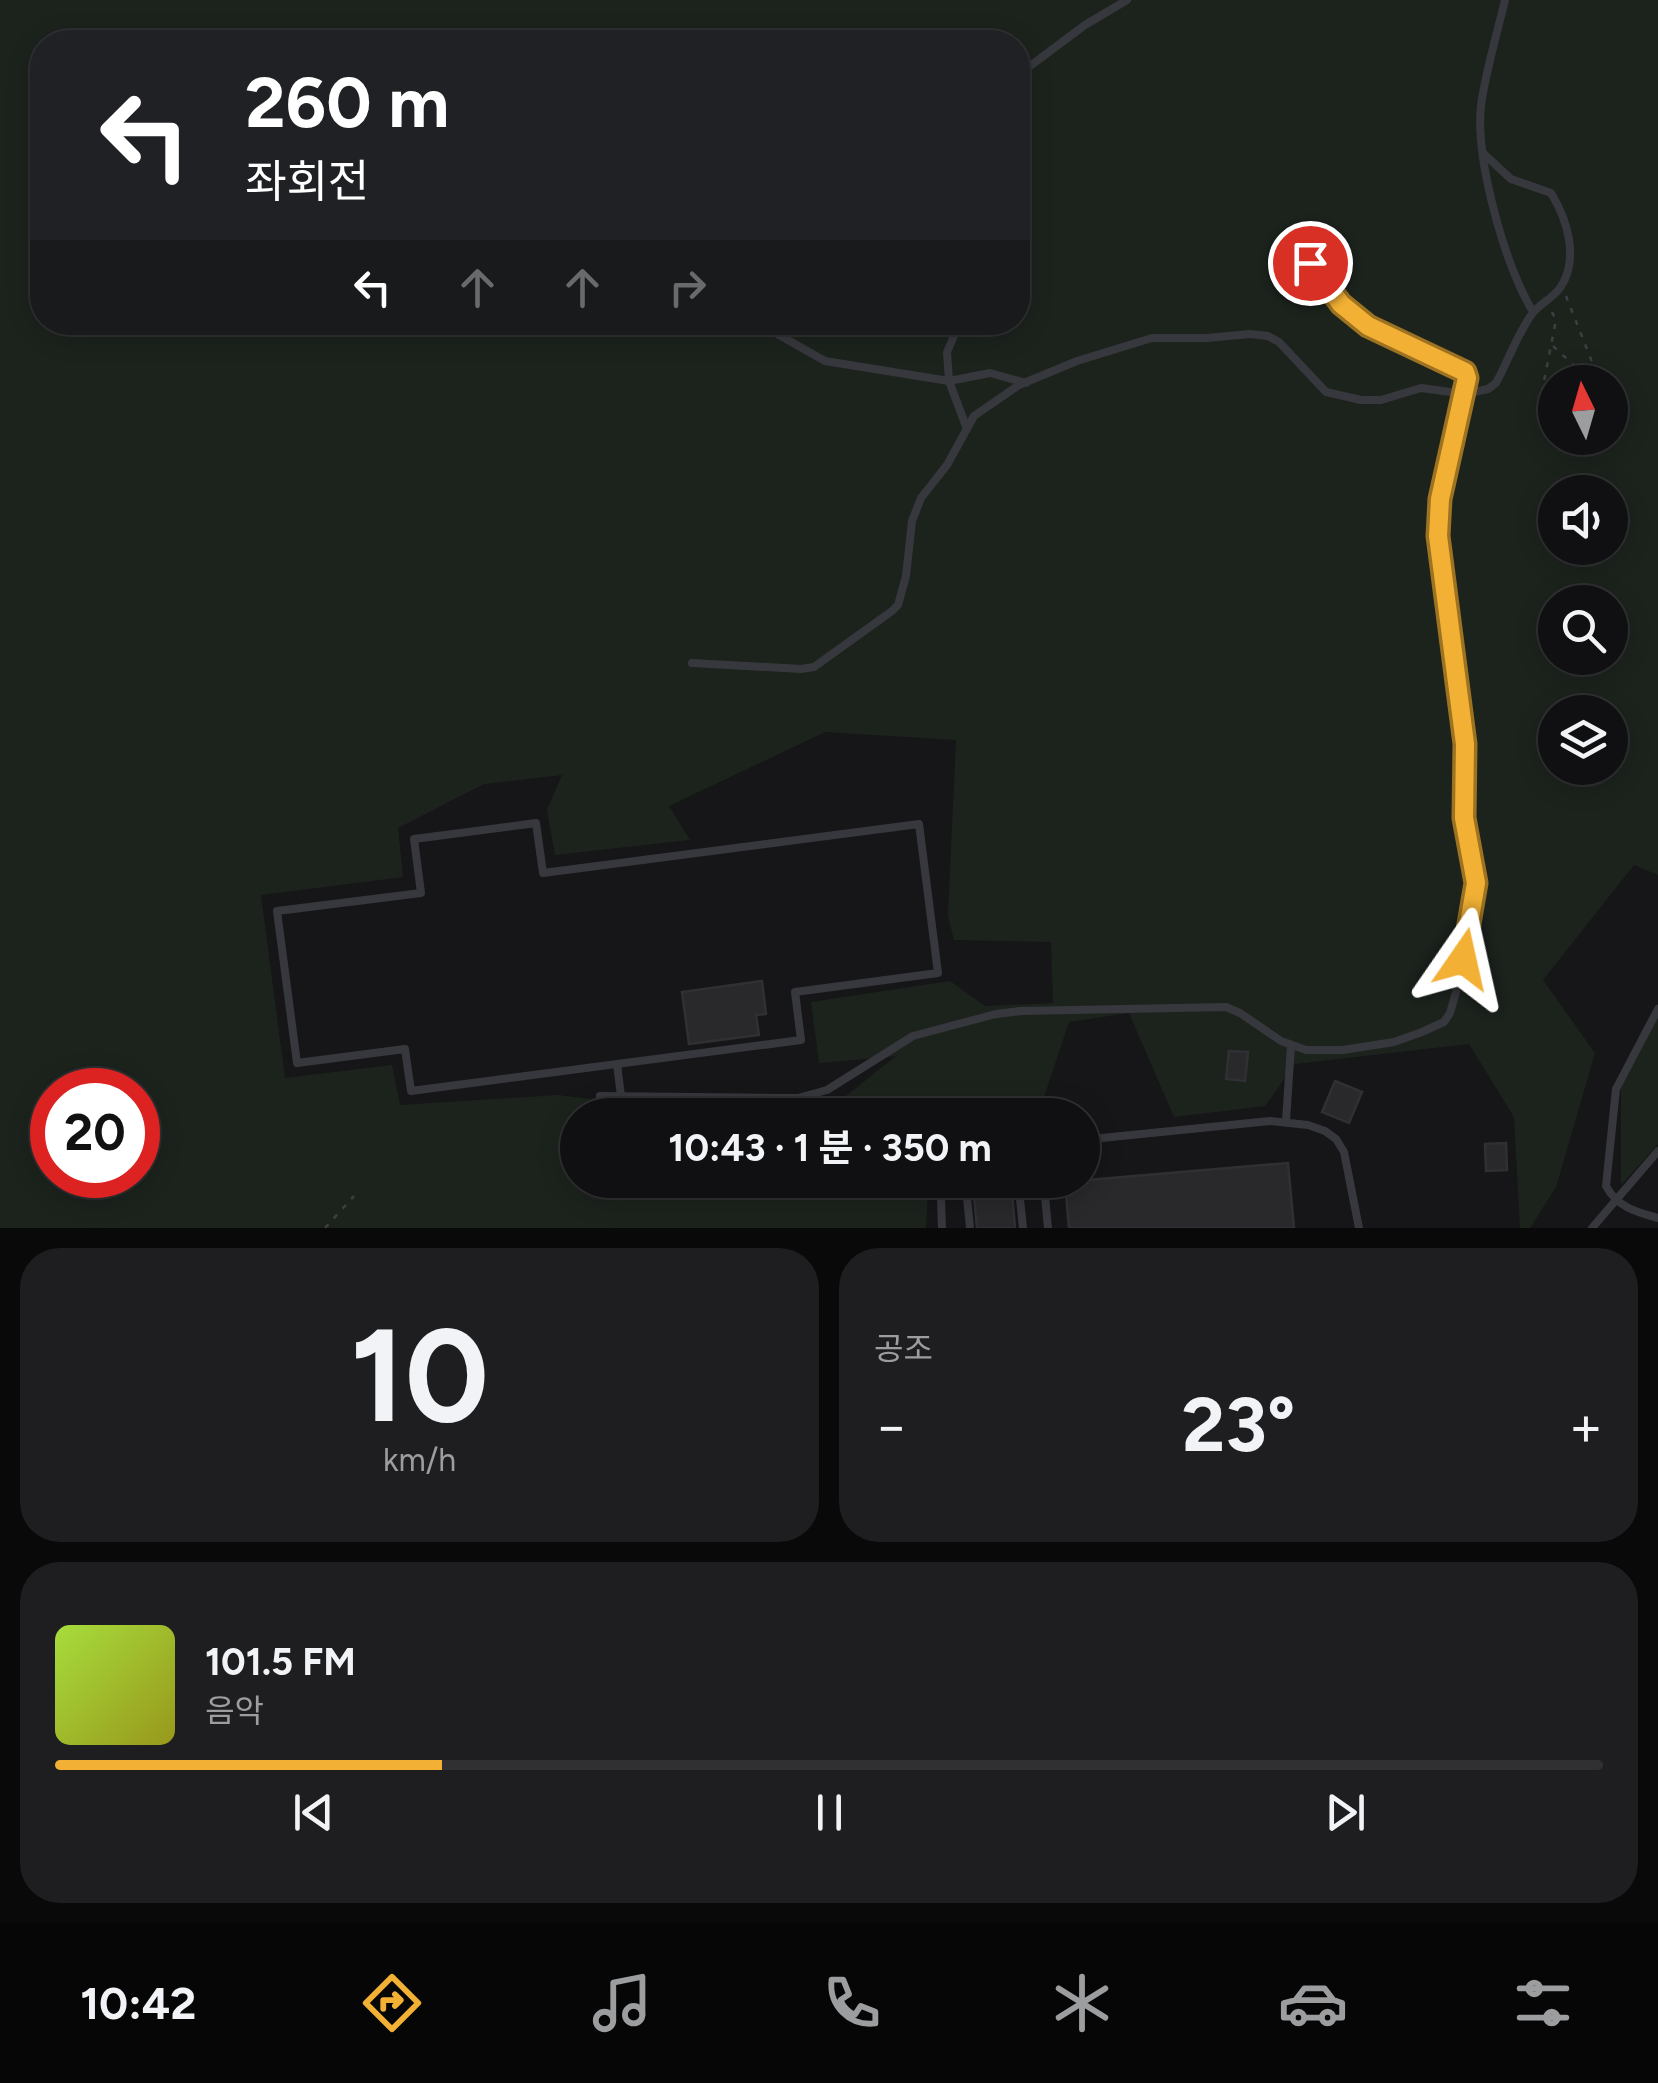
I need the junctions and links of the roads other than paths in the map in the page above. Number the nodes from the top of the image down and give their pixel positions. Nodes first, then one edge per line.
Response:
1 (1127, 0) edge
2 (1505, 0) edge
3 (1030, 66) edge
4 (1484, 154) junction
5 (1310, 263) dead end
6 (1533, 312) junction
7 (779, 335) edge
8 (955, 335) edge
9 (949, 377) junction
10 (1026, 383) junction
11 (1464, 394) junction
12 (966, 429) junction
13 (692, 663) dead end
14 (1021, 997) dead end
15 (1658, 1009) edge
16 (1021, 1011) junction
17 (1291, 1046) junction
18 (617, 1064) junction
19 (600, 1096) dead end
20 (621, 1096) junction
21 (1286, 1121) junction
22 (1100, 1138) edge
23 (1658, 1151) edge
24 (942, 1198) edge
25 (967, 1198) edge
26 (1020, 1198) edge
27 (1045, 1198) edge
28 (1616, 1200) junction
29 (1658, 1218) edge
30 (942, 1228) edge
31 (970, 1228) edge
32 (1023, 1228) edge
33 (1048, 1228) edge
34 (1359, 1228) edge
35 (1592, 1228) edge

1 - 3 lane
2 - 4 lane
4 - 6 lane
4 - 6 lane
5 - 11 lane
6 - 11 lane
7 - 9 lane
8 - 9 lane
9 - 10 lane
9 - 12 lane
10 - 11 lane
10 - 12 lane
11 - 17 lane
12 - 13 lane
14 - 16 lane
15 - 28 lane
16 - 17 lane
16 - 20 lane
17 - 21 lane
18 - 18 lane
18 - 20 lane
19 - 20 lane
21 - 22 lane
21 - 34 lane
23 - 28 lane
24 - 30 lane
25 - 31 lane
26 - 32 lane
27 - 33 lane
28 - 29 lane
28 - 35 lane

